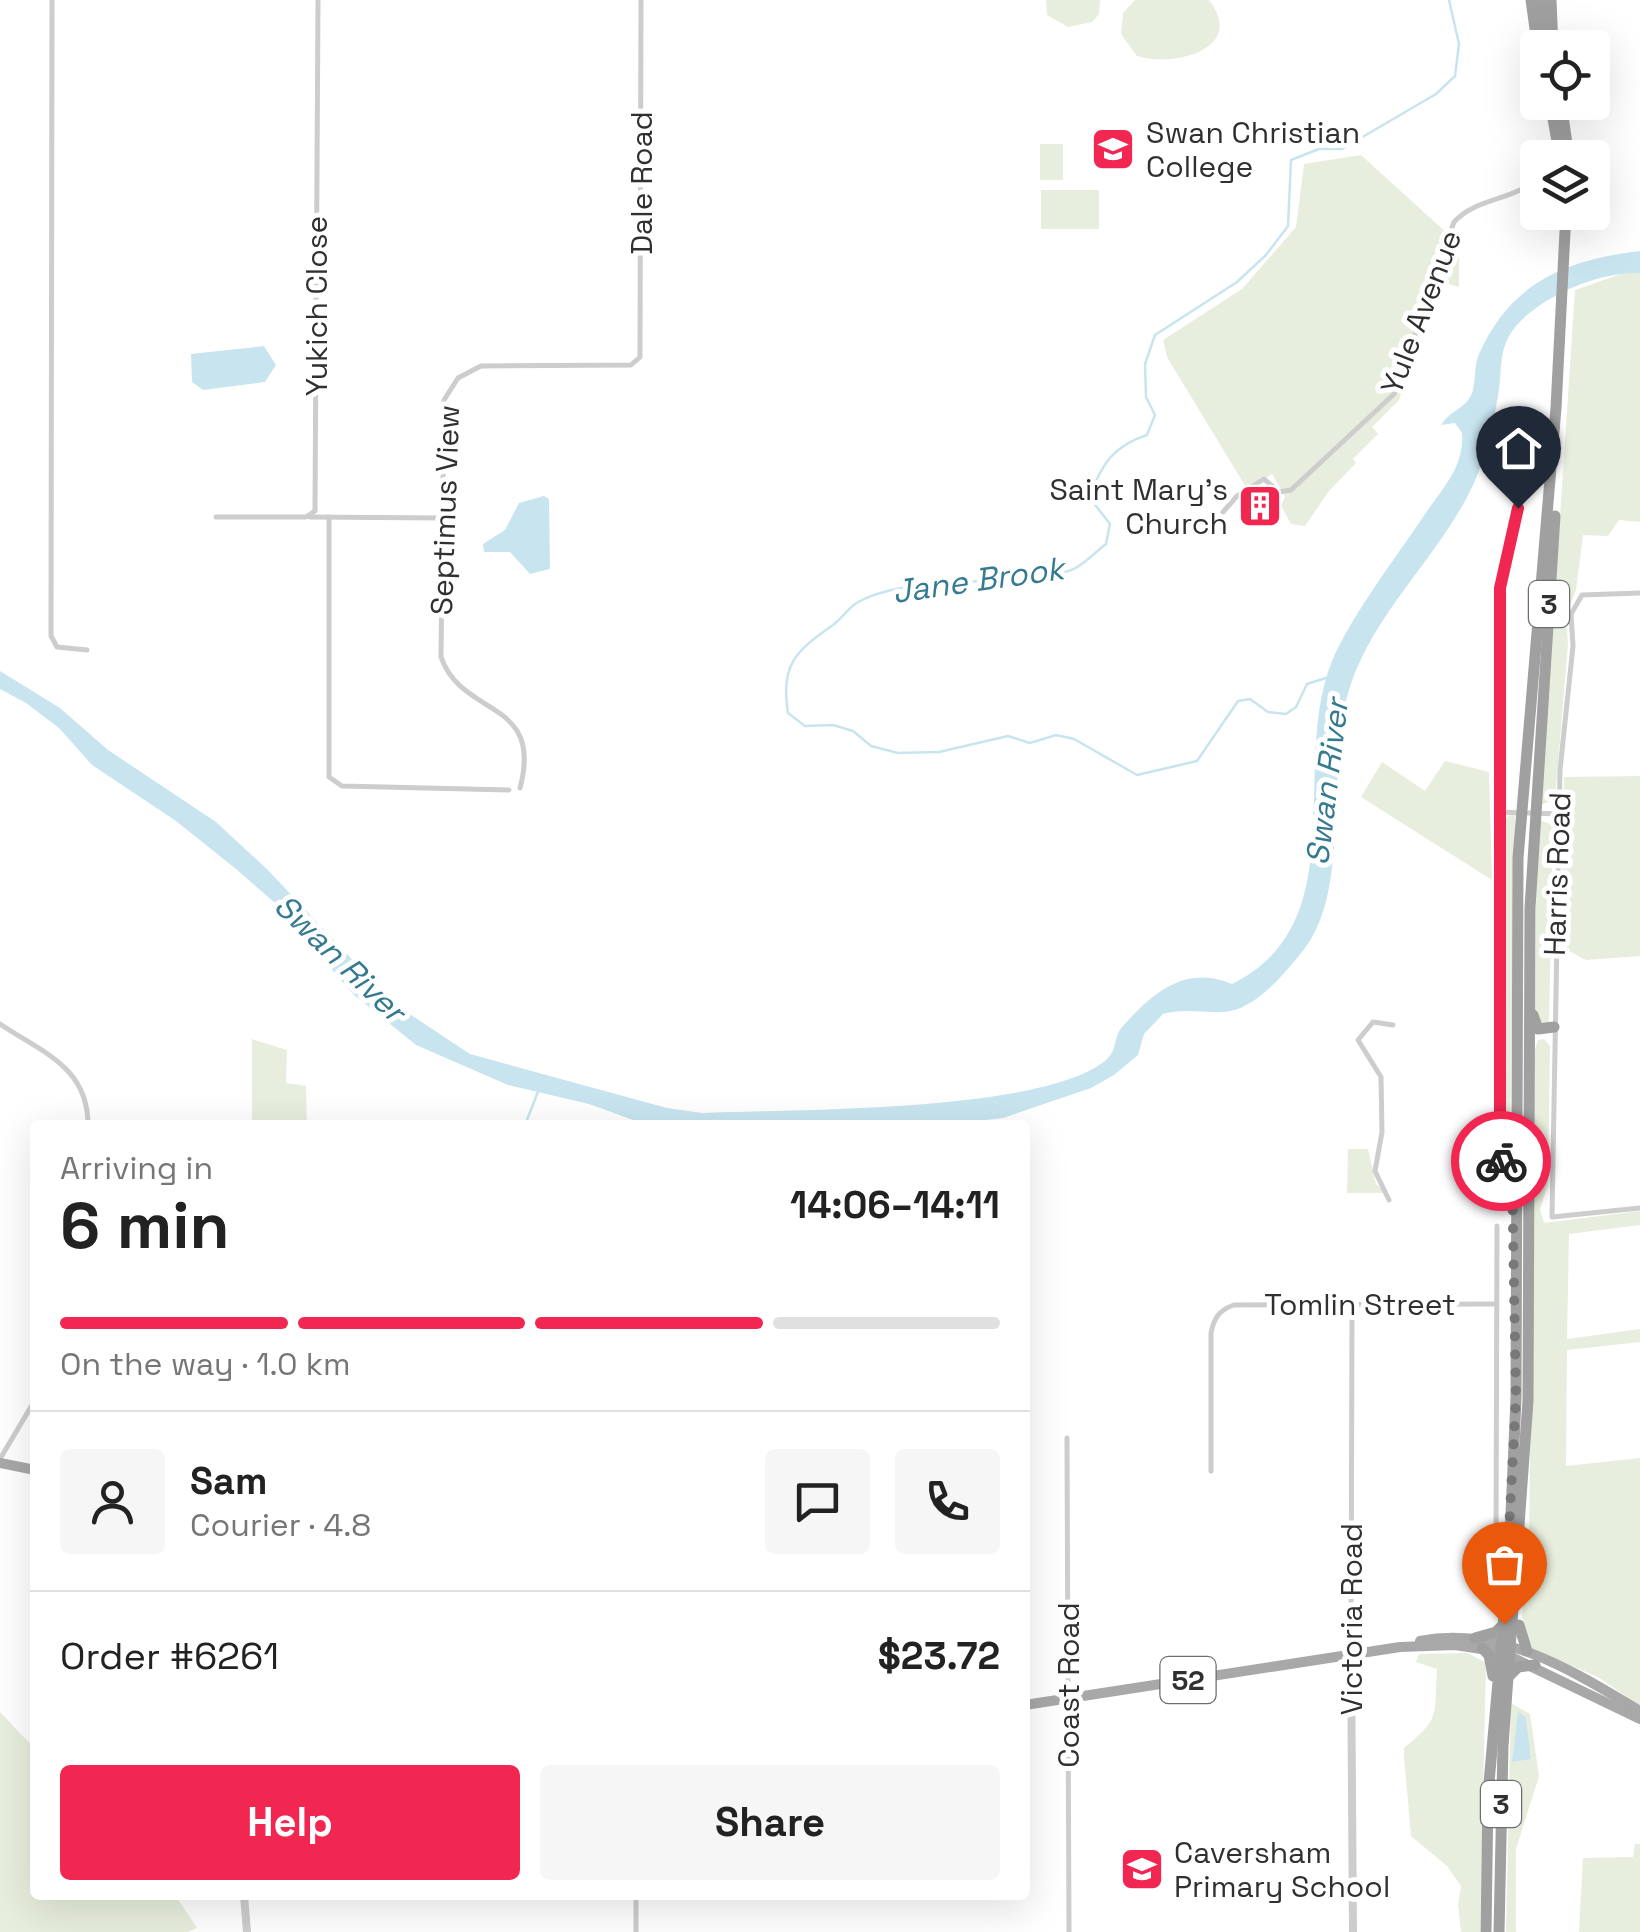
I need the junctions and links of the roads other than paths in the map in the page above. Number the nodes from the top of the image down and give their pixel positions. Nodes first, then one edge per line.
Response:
1 (52, 0) edge
2 (318, 0) edge
3 (641, 0) edge
4 (1531, 0) edge
5 (1540, 0) edge
6 (1551, 0) edge
7 (1537, 30) edge
8 (1540, 30) edge
9 (1552, 30) edge
10 (1520, 188) edge
11 (1569, 230) edge
12 (635, 364) joint
13 (1518, 508) dead end
14 (1224, 512) dead end
15 (306, 517) junction
16 (216, 518) dead end
17 (329, 518) junction
18 (442, 518) junction
19 (1640, 593) edge
20 (86, 650) dead end
21 (520, 788) dead end
22 (509, 790) dead end
23 (1499, 812) junction
24 (1559, 814) junction
25 (1527, 823) junction
26 (1529, 971) junction
27 (0, 1024) edge
28 (1393, 1025) dead end
29 (1554, 1027) junction
30 (1554, 1042) junction
31 (1529, 1086) junction
32 (1516, 1116) junction
33 (88, 1120) edge
34 (1500, 1160) junction
35 (1389, 1200) dead end
36 (1516, 1203) junction
37 (1640, 1208) edge
38 (1498, 1226) dead end
39 (1496, 1304) junction
40 (1352, 1305) junction
41 (30, 1409) edge
42 (1067, 1438) dead end
43 (0, 1461) edge
44 (30, 1469) edge
45 (1211, 1470) dead end
46 (1496, 1541) dead end
47 (1516, 1617) junction
48 (1504, 1624) junction
49 (1478, 1643) junction
50 (1507, 1649) junction
51 (1527, 1651) junction
52 (1351, 1654) junction
53 (1535, 1665) junction
54 (1509, 1676) junction
55 (1496, 1695) junction
56 (1068, 1698) junction
57 (1030, 1704) edge
58 (1640, 1711) edge
59 (1640, 1719) edge
60 (244, 1900) edge
61 (636, 1900) edge
62 (247, 1932) edge
63 (636, 1932) edge
64 (1069, 1932) edge
65 (1352, 1932) edge
66 (1486, 1932) edge
67 (1499, 1932) edge

1 - 20 street
2 - 15 street, Yukich Close
3 - 12 street, Dale Road
4 - 7 highway
5 - 8 highway
6 - 9 highway
10 - 14 street, Yule Avenue
11 - 25 highway, 3
12 - 18 street, Septimus View
13 - 23 street
15 - 16 street
15 - 17 street
17 - 18 street
17 - 22 street
18 - 21 street, Septimus View
19 - 24 street, Harris Road
23 - 24 street
23 - 34 street
24 - 29 street, Harris Road
25 - 26 highway, 3
25 - 32 highway, 3
26 - 29 highway
26 - 31 highway, 3
27 - 33 street
28 - 35 street
29 - 30 street, Harris Road
30 - 31 highway
30 - 37 street, Harris Road
31 - 47 highway, 3
32 - 34 highway
32 - 36 highway, 3
34 - 36 highway
36 - 48 highway, 3
38 - 39 street
39 - 40 street, Tomlin Street
39 - 46 street
40 - 45 street, Tomlin Street
40 - 52 street, Victoria Road
41 - 43 street
42 - 56 street, Coast Road
43 - 44 main road
47 - 50 highway, 3
47 - 51 highway
48 - 49 highway
48 - 50 highway, 3
49 - 50 main road, 52
49 - 52 main road, 52
49 - 55 highway
50 - 51 main road, 52
50 - 53 main road, 52
50 - 54 highway, 3
50 - 55 highway, 3
51 - 58 main road, 52
52 - 56 main road, 52
52 - 65 street, Victoria Road
53 - 54 highway
53 - 59 main road, 52
54 - 67 highway, 3
55 - 66 highway, 3
56 - 57 main road, 52
56 - 64 street, Coast Road
60 - 62 street
61 - 63 street

